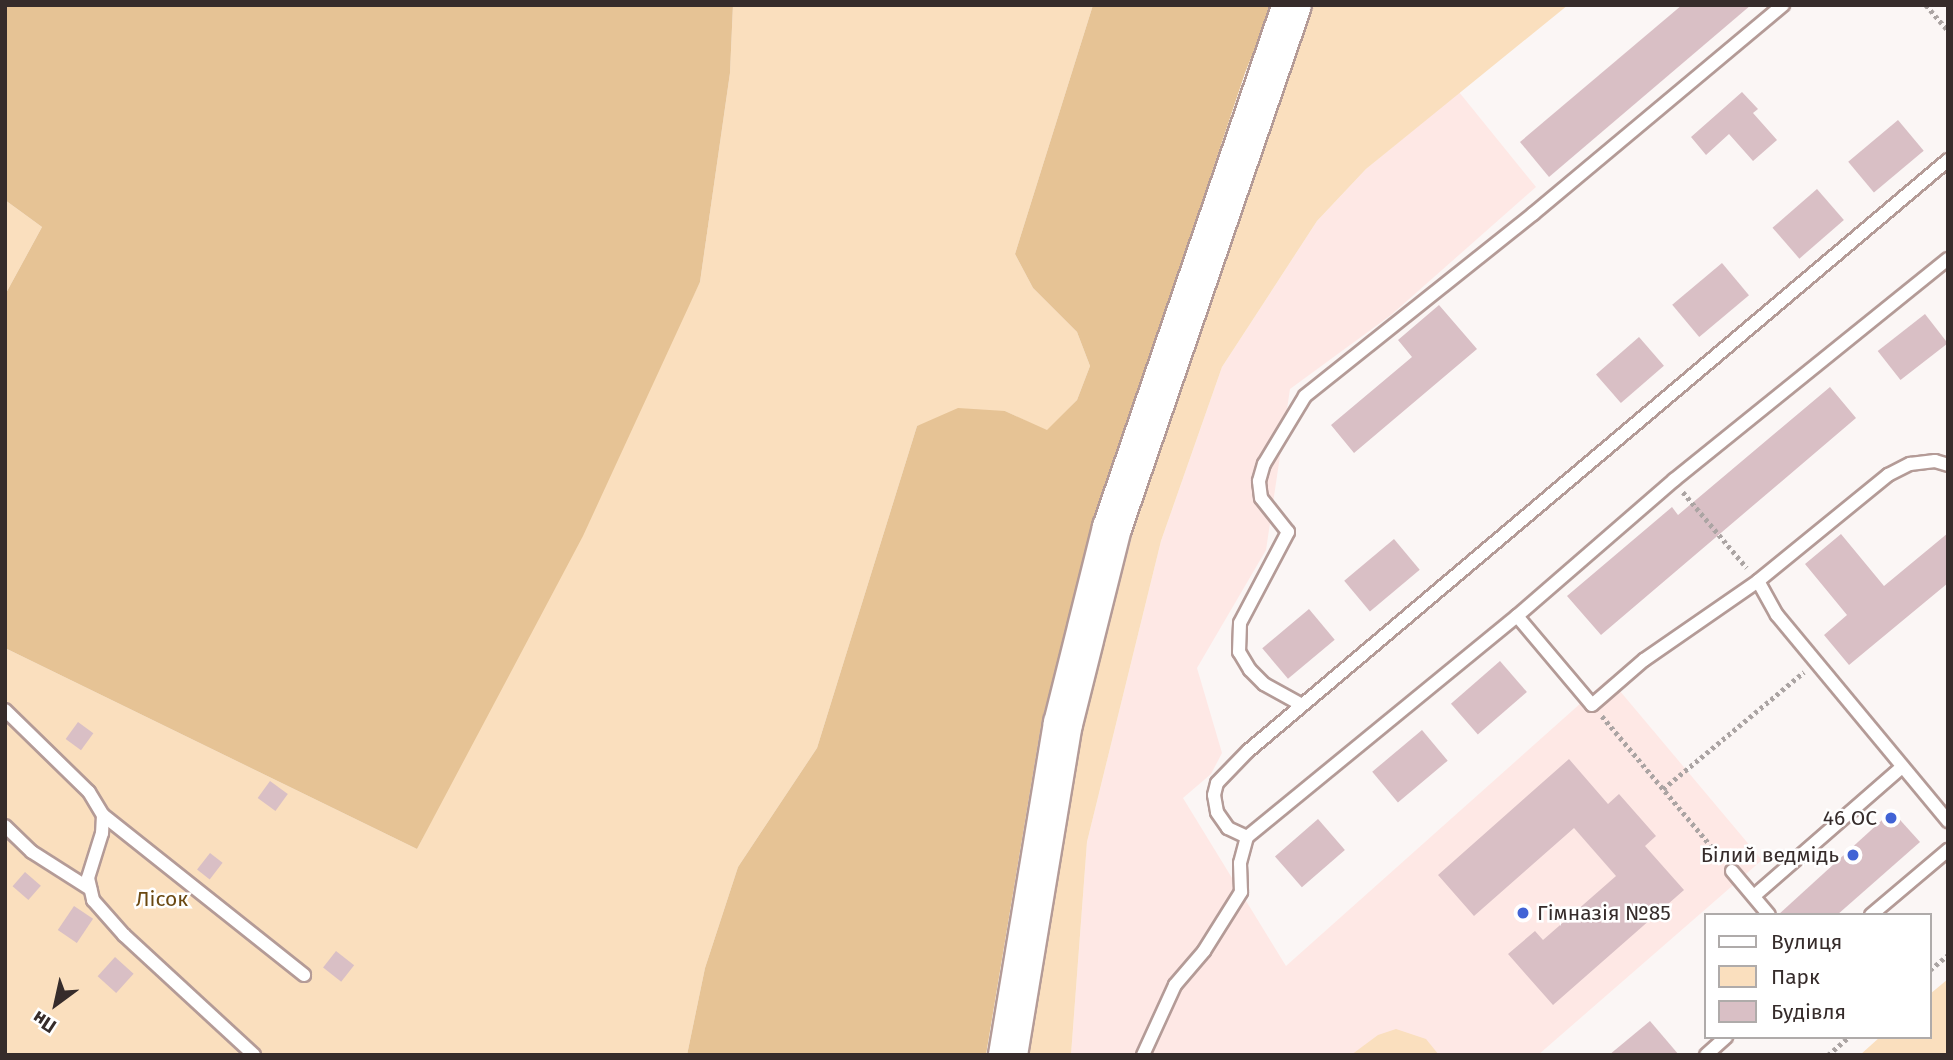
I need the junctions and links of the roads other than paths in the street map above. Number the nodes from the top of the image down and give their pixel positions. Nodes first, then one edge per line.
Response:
1 (1292, 5) edge
2 (1783, 5) edge
3 (1948, 160) edge
4 (1948, 258) edge
5 (1948, 465) edge
6 (1758, 582) junction
7 (1517, 616) junction
8 (1302, 705) junction
9 (5, 710) edge
10 (1902, 767) junction
11 (103, 815) junction
12 (1948, 821) edge
13 (5, 826) edge
14 (1247, 837) junction
15 (1948, 850) edge
16 (1732, 871) road end
17 (90, 889) junction
18 (1754, 897) junction
19 (1767, 913) edge
20 (1873, 913) edge
21 (304, 975) dead end
22 (1724, 1039) edge
23 (254, 1055) edge
24 (1008, 1055) edge
25 (1143, 1055) edge
26 (1706, 1055) edge

1 - 24 main road
2 - 8 lane
3 - 8 lane
4 - 7 lane
5 - 6 lane
6 - 7 lane
6 - 10 lane
7 - 14 lane
8 - 14 lane
9 - 11 lane
10 - 12 lane
10 - 18 lane
11 - 17 lane
11 - 21 lane
13 - 17 lane
14 - 25 lane
15 - 20 lane
16 - 18 lane
17 - 23 lane
18 - 19 lane
22 - 26 lane

